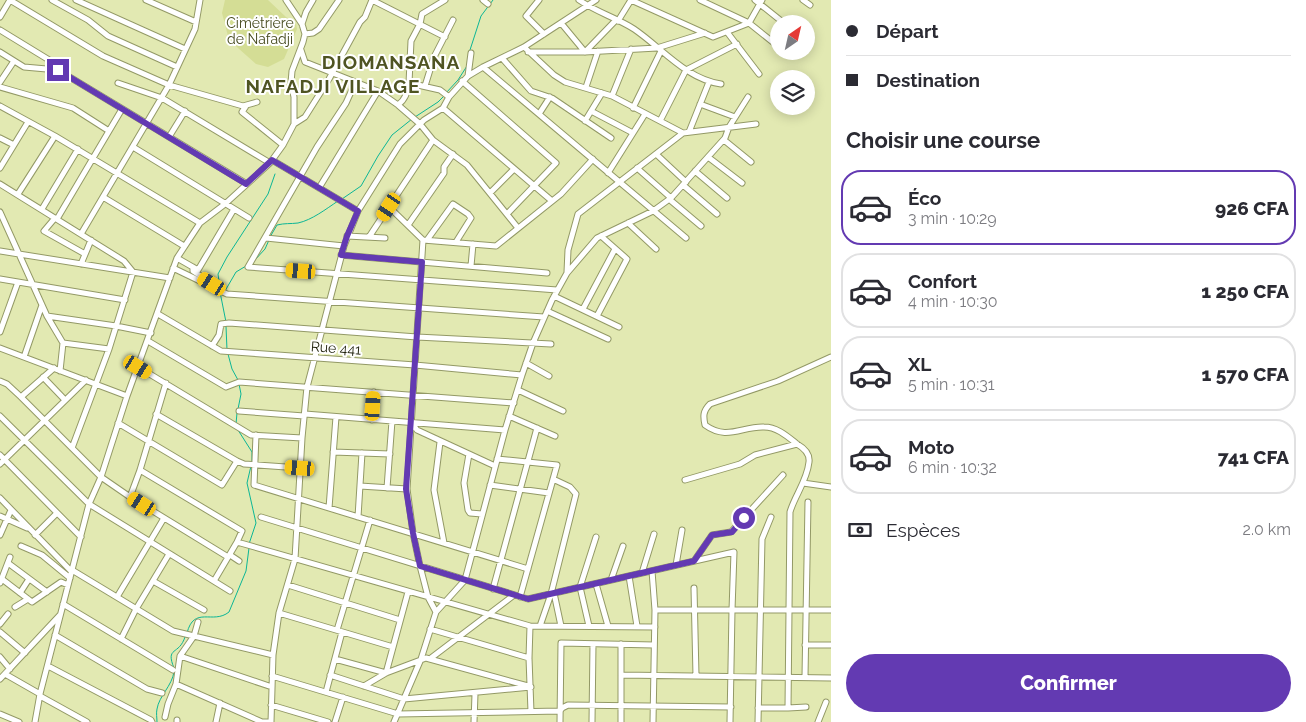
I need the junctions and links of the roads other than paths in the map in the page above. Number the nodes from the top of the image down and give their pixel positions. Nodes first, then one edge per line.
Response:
1 (10, 0) edge
2 (52, 0) edge
3 (76, 0) edge
4 (146, 0) edge
5 (200, 0) edge
6 (287, 0) edge
7 (313, 0) edge
8 (339, 0) edge
9 (372, 0) edge
10 (539, 0) edge
11 (579, 0) edge
12 (596, 0) edge
13 (631, 0) edge
14 (700, 0) edge
15 (803, 0) edge
16 (441, 1) edge
17 (759, 1) edge
18 (810, 4) dead end
19 (587, 6) junction
20 (93, 8) junction
21 (775, 15) edge
22 (0, 17) edge
23 (88, 20) junction
24 (453, 20) dead end
25 (617, 21) junction
26 (196, 22) junction
27 (561, 23) junction
28 (749, 23) junction
29 (302, 24) junction
30 (420, 24) junction
31 (0, 30) edge
32 (727, 32) junction
33 (705, 33) junction
34 (305, 34) junction
35 (544, 34) junction
36 (445, 36) junction
37 (770, 39) edge
38 (737, 44) junction
39 (301, 48) junction
40 (185, 49) junction
41 (630, 49) junction
42 (659, 49) junction
43 (526, 50) junction
44 (598, 51) junction
45 (0, 52) edge
46 (585, 52) junction
47 (471, 53) dead end
48 (502, 58) junction
49 (14, 60) junction
50 (177, 67) junction
51 (483, 67) junction
52 (45, 69) junction
53 (686, 70) junction
54 (332, 73) junction
55 (759, 74) dead end
56 (468, 76) junction
57 (462, 81) junction
58 (0, 82) edge
59 (709, 82) junction
60 (118, 83) dead end
61 (355, 83) junction
62 (409, 83) junction
63 (721, 84) dead end
64 (169, 85) junction
65 (425, 86) junction
66 (0, 87) edge
67 (586, 87) junction
68 (378, 91) junction
69 (602, 93) junction
70 (612, 96) junction
71 (449, 97) junction
72 (550, 97) junction
73 (748, 97) dead end
74 (162, 98) junction
75 (257, 102) dead end
76 (700, 104) junction
77 (398, 105) junction
78 (0, 106) edge
79 (246, 106) junction
80 (443, 108) junction
81 (633, 108) junction
82 (122, 109) junction
83 (185, 111) junction
84 (591, 111) junction
85 (539, 114) junction
86 (645, 114) junction
87 (735, 117) junction
88 (585, 120) junction
89 (28, 122) junction
90 (660, 122) junction
91 (147, 124) junction
92 (294, 124) junction
93 (420, 124) junction
94 (756, 124) dead end
95 (728, 128) junction
96 (109, 131) junction
97 (686, 132) junction
98 (633, 133) junction
99 (55, 136) junction
100 (169, 137) junction
101 (0, 138) edge
102 (611, 138) dead end
103 (433, 140) junction
104 (724, 140) junction
105 (14, 145) junction
106 (283, 145) junction
107 (133, 148) junction
108 (78, 149) junction
109 (453, 154) junction
110 (656, 154) junction
111 (708, 157) junction
112 (93, 158) junction
113 (592, 159) junction
114 (271, 161) junction
115 (750, 162) dead end
116 (0, 168) edge
117 (637, 168) junction
118 (514, 169) junction
119 (695, 171) junction
120 (118, 173) junction
121 (608, 173) junction
122 (300, 177) junction
123 (619, 183) junction
124 (684, 183) junction
125 (0, 184) edge
126 (246, 184) junction
127 (742, 184) dead end
128 (534, 186) junction
129 (319, 188) junction
130 (490, 193) junction
131 (18, 194) junction
132 (103, 197) junction
133 (670, 198) junction
134 (727, 198) dead end
135 (552, 201) junction
136 (225, 204) junction
137 (389, 207) junction
138 (42, 209) junction
139 (234, 209) junction
140 (358, 211) junction
141 (653, 211) junction
142 (0, 212) edge
143 (507, 214) junction
144 (717, 214) dead end
145 (56, 218) junction
146 (249, 218) dead end
147 (3, 223) edge
148 (200, 223) junction
149 (628, 223) junction
150 (408, 225) junction
151 (701, 226) dead end
152 (518, 228) junction
153 (81, 234) junction
154 (347, 236) junction
155 (601, 236) junction
156 (369, 237) junction
157 (266, 238) junction
158 (385, 238) dead end
159 (686, 238) dead end
160 (91, 240) junction
161 (425, 240) junction
162 (456, 242) junction
163 (473, 244) junction
164 (184, 246) junction
165 (344, 246) junction
166 (615, 248) junction
167 (656, 249) dead end
168 (0, 251) edge
169 (19, 254) junction
170 (85, 254) junction
171 (341, 255) junction
172 (177, 258) junction
173 (422, 262) junction
174 (81, 264) junction
175 (471, 266) junction
176 (193, 267) junction
177 (173, 268) junction
178 (133, 272) junction
179 (567, 272) junction
180 (547, 273) dead end
181 (336, 274) junction
182 (170, 278) junction
183 (0, 280) edge
184 (421, 280) junction
185 (18, 282) junction
186 (33, 284) junction
187 (212, 284) dead end
188 (557, 290) junction
189 (554, 296) junction
190 (125, 300) junction
191 (328, 302) junction
192 (42, 305) junction
193 (419, 309) junction
194 (583, 310) junction
195 (547, 311) junction
196 (158, 314) junction
197 (47, 316) junction
198 (597, 316) junction
199 (544, 318) junction
200 (116, 326) junction
201 (619, 327) dead end
202 (322, 329) junction
203 (0, 332) edge
204 (151, 333) junction
205 (417, 337) junction
206 (608, 339) dead end
207 (148, 341) junction
208 (63, 343) junction
209 (533, 343) junction
210 (551, 344) dead end
211 (212, 346) junction
212 (0, 348) edge
213 (108, 349) junction
214 (24, 357) junction
215 (831, 357) edge
216 (314, 358) junction
217 (526, 362) junction
218 (415, 365) junction
219 (138, 367) junction
220 (54, 368) junction
221 (60, 371) junction
222 (522, 375) junction
223 (549, 376) dead end
224 (43, 377) junction
225 (0, 380) edge
226 (86, 380) junction
227 (166, 383) junction
228 (96, 384) junction
229 (307, 387) junction
230 (518, 390) junction
231 (374, 392) junction
232 (413, 395) junction
233 (127, 396) junction
234 (21, 397) junction
235 (65, 400) junction
236 (514, 403) junction
237 (239, 411) dead end
238 (563, 411) dead end
239 (156, 414) junction
240 (304, 415) junction
241 (0, 416) edge
242 (509, 416) junction
243 (336, 417) junction
244 (44, 420) junction
245 (372, 420) junction
246 (392, 421) junction
247 (411, 422) junction
248 (118, 423) junction
249 (537, 428) junction
250 (505, 430) junction
251 (256, 435) junction
252 (555, 436) dead end
253 (302, 438) junction
254 (24, 440) junction
255 (149, 442) junction
256 (440, 442) junction
257 (798, 444) junction
258 (72, 448) junction
259 (333, 452) junction
260 (362, 453) junction
261 (390, 454) junction
262 (469, 454) junction
263 (497, 459) junction
264 (2, 460) edge
265 (237, 462) junction
266 (528, 462) junction
267 (254, 465) junction
268 (495, 466) junction
269 (300, 468) junction
270 (140, 470) junction
271 (784, 475) dead end
272 (101, 477) junction
273 (553, 480) junction
274 (685, 480) dead end
275 (803, 483) junction
276 (490, 485) junction
277 (360, 486) junction
278 (831, 487) edge
279 (387, 488) junction
280 (406, 489) junction
281 (520, 489) junction
282 (549, 493) junction
283 (130, 496) junction
284 (0, 498) edge
285 (298, 498) junction
286 (808, 502) dead end
287 (89, 504) junction
288 (329, 508) junction
289 (11, 510) junction
290 (57, 513) junction
291 (482, 514) junction
292 (0, 516) edge
293 (260, 517) dead end
294 (358, 517) junction
295 (771, 517) dead end
296 (164, 518) junction
297 (6, 519) junction
298 (370, 520) junction
299 (296, 528) junction
300 (30, 529) junction
301 (682, 530) dead end
302 (413, 533) junction
303 (654, 534) dead end
304 (0, 535) edge
305 (35, 535) junction
306 (81, 536) junction
307 (596, 537) dead end
308 (150, 542) junction
309 (237, 542) junction
310 (444, 543) junction
311 (21, 546) dead end
312 (623, 546) dead end
313 (362, 548) junction
314 (472, 552) junction
315 (169, 554) junction
316 (229, 556) junction
317 (295, 559) junction
318 (239, 560) dead end
319 (501, 560) junction
320 (694, 561) junction
321 (676, 565) junction
322 (420, 566) junction
323 (528, 569) junction
324 (652, 571) junction
325 (71, 573) junction
326 (642, 573) junction
327 (354, 576) junction
328 (629, 576) junction
329 (29, 578) junction
330 (465, 580) junction
331 (611, 580) junction
332 (1, 581) edge
333 (153, 581) junction
334 (214, 581) junction
335 (596, 584) junction
336 (68, 585) junction
337 (288, 586) junction
338 (580, 587) junction
339 (694, 588) dead end
340 (493, 589) junction
341 (230, 591) dead end
342 (47, 592) junction
343 (408, 592) junction
344 (20, 593) junction
345 (552, 594) junction
346 (514, 595) junction
347 (117, 597) junction
348 (428, 597) junction
349 (520, 597) junction
350 (28, 599) junction
351 (445, 602) junction
352 (346, 603) junction
353 (64, 604) junction
354 (15, 607) dead end
355 (136, 609) junction
356 (204, 610) dead end
357 (655, 610) junction
358 (695, 610) junction
359 (732, 610) junction
360 (759, 610) junction
361 (788, 610) junction
362 (806, 610) junction
363 (831, 610) edge
364 (436, 612) junction
365 (279, 613) junction
366 (8, 614) dead end
367 (61, 614) junction
368 (489, 615) junction
369 (400, 620) junction
370 (198, 622) dead end
371 (0, 624) edge
372 (530, 626) junction
373 (540, 626) junction
374 (561, 626) junction
375 (589, 626) junction
376 (608, 626) junction
377 (637, 626) junction
378 (655, 627) junction
379 (430, 629) junction
380 (340, 631) junction
381 (0, 632) edge
382 (55, 635) junction
383 (194, 636) junction
384 (459, 638) junction
385 (121, 639) junction
386 (593, 644) junction
387 (621, 644) junction
388 (654, 645) junction
389 (805, 645) junction
390 (831, 645) edge
391 (393, 647) junction
392 (25, 653) junction
393 (273, 655) junction
394 (180, 656) junction
395 (0, 657) edge
396 (431, 658) junction
397 (529, 658) junction
398 (335, 659) junction
399 (421, 659) junction
400 (48, 666) junction
401 (10, 669) junction
402 (173, 670) dead end
403 (386, 673) junction
404 (5, 674) junction
405 (330, 675) junction
406 (621, 675) junction
407 (654, 675) junction
408 (272, 676) junction
409 (696, 676) junction
410 (731, 676) junction
411 (759, 677) junction
412 (788, 677) junction
413 (805, 677) junction
414 (831, 678) edge
415 (0, 679) edge
416 (176, 684) junction
417 (364, 686) junction
418 (272, 687) junction
419 (531, 687) junction
420 (326, 692) junction
421 (162, 693) dead end
422 (475, 694) junction
423 (40, 695) junction
424 (343, 697) junction
425 (404, 699) junction
426 (826, 702) dead end
427 (220, 703) junction
428 (271, 705) junction
429 (592, 705) junction
430 (621, 705) junction
431 (653, 705) junction
432 (731, 707) junction
433 (806, 707) dead end
434 (758, 708) junction
435 (788, 708) junction
436 (560, 711) junction
437 (531, 712) junction
438 (474, 713) junction
439 (0, 714) edge
440 (398, 714) junction
441 (165, 717) dead end
442 (83, 721) edge
443 (19, 722) edge
444 (35, 722) edge
445 (152, 722) edge
446 (216, 722) edge
447 (262, 722) edge
448 (271, 722) edge
449 (328, 722) edge
450 (335, 722) edge
451 (394, 722) edge
452 (474, 722) edge
453 (560, 722) edge
454 (592, 722) edge
455 (621, 722) edge
456 (653, 722) edge
457 (730, 722) edge
458 (758, 722) edge
459 (818, 722) edge

1 - 22 street
1 - 64 street
2 - 23 street
3 - 20 street
4 - 26 street
5 - 26 street
6 - 29 street
7 - 29 street
8 - 34 street
9 - 30 street
9 - 54 street
10 - 35 street
11 - 19 street
12 - 19 street
13 - 25 street
13 - 33 street
14 - 28 street
15 - 18 street
16 - 30 street
17 - 21 street
17 - 28 street
19 - 25 street
19 - 27 street
20 - 23 street
20 - 40 street
23 - 50 street
24 - 36 street
25 - 42 street
25 - 46 street
26 - 40 street
27 - 35 street
27 - 46 street
28 - 32 street
28 - 37 street
29 - 34 street
30 - 36 street
30 - 62 street
31 - 52 street
32 - 33 street
32 - 38 street
33 - 42 street
34 - 39 street
35 - 43 street
36 - 65 street
38 - 53 street
38 - 55 street
39 - 54 street
39 - 92 street
40 - 50 street
41 - 42 street
41 - 44 street
41 - 70 street
42 - 53 street
42 - 81 street
43 - 46 street
43 - 48 street
43 - 67 street
44 - 46 street
44 - 67 street
45 - 49 street
47 - 56 street
48 - 51 street
48 - 72 street
49 - 52 street
49 - 58 street
50 - 64 street
51 - 56 street
51 - 85 street
52 - 82 street
53 - 59 street
53 - 90 street
54 - 61 street
54 - 92 street
56 - 57 street
57 - 71 street
57 - 128 street
59 - 63 street
59 - 76 street
60 - 74 street
61 - 68 street
61 - 122 street
62 - 65 street
62 - 77 street
64 - 74 street
64 - 79 street
65 - 71 street
66 - 96 street
67 - 69 street
68 - 77 street
68 - 129 street
69 - 70 street
69 - 84 street
70 - 81 street
71 - 80 street
72 - 85 street
72 - 88 street
73 - 87 street
74 - 83 street
74 - 91 street
75 - 79 street
76 - 87 street
76 - 97 street
77 - 93 street
78 - 89 street
79 - 106 street
80 - 93 street
80 - 118 street
81 - 86 street
82 - 91 street
82 - 96 street
83 - 100 street
83 - 114 street
84 - 88 street
84 - 98 street
85 - 113 street
86 - 90 street
86 - 98 street
87 - 95 street
88 - 102 street
89 - 99 street
89 - 105 street
90 - 97 street
91 - 100 street
91 - 107 street
92 - 106 street
93 - 103 street
93 - 140 street
94 - 95 street
95 - 97 street
95 - 104 street
96 - 112 street
97 - 110 street
98 - 121 street
99 - 108 street
99 - 131 street
100 - 126 street
101 - 105 street
103 - 109 street
103 - 137 street
104 - 111 street
104 - 115 street
105 - 116 street
106 - 114 street
107 - 120 street
107 - 136 street
108 - 112 street
108 - 138 street
109 - 130 street
109 - 150 street
110 - 117 street
110 - 124 street
111 - 119 street
111 - 127 street
112 - 120 street
112 - 145 street
113 - 121 street
113 - 135 street
114 - 122 street
114 - 126 street
117 - 123 street
117 - 133 street
118 - 128 street
118 - 130 street
119 - 124 street
119 - 134 street
120 - 132 street
120 - 148 street
121 - 123 street
122 - 129 street
122 - 157 street
123 - 141 street
123 - 179 street
124 - 133 street
124 - 144 street
125 - 131 street
126 - 136 street
128 - 135 street
128 - 143 street
129 - 140 street
130 - 143 street
131 - 138 street
132 - 153 street
132 - 164 street
133 - 141 street
133 - 151 street
135 - 152 street
136 - 139 street
136 - 148 street
137 - 150 street
137 - 156 street
138 - 145 street
139 - 146 street
139 - 176 street
140 - 154 street
141 - 149 street
141 - 159 street
142 - 147 street
143 - 152 street
145 - 153 street
145 - 170 street
147 - 169 street
148 - 164 street
149 - 155 street
149 - 167 street
150 - 161 street
152 - 163 street
153 - 160 street
154 - 156 street
154 - 165 street
155 - 166 street
155 - 179 street
156 - 158 street
157 - 165 street
157 - 181 street
160 - 170 street
160 - 178 street
161 - 162 street
161 - 162 street
161 - 173 street
162 - 163 street
163 - 175 street
164 - 172 street
165 - 171 street
166 - 194 street
166 - 198 street
168 - 169 street
169 - 174 street
169 - 186 street
170 - 174 street
171 - 173 street
171 - 181 street
172 - 176 street
172 - 177 street
173 - 175 street
173 - 184 street
174 - 178 street
175 - 180 street
176 - 187 street
177 - 182 street
177 - 191 street
178 - 182 street
178 - 190 street
179 - 188 street
181 - 184 street
181 - 191 street
182 - 196 street
183 - 185 street
184 - 188 street
184 - 193 street
185 - 186 street
185 - 203 street
186 - 190 street
186 - 192 street
188 - 189 street
189 - 194 street
189 - 195 street
190 - 200 street
191 - 193 street
191 - 202 street
192 - 197 street
192 - 214 street
193 - 199 street
193 - 205 street
194 - 198 street
195 - 199 street
195 - 206 street
196 - 204 street
196 - 211 street, Rue 441
197 - 200 street
197 - 208 street
198 - 201 street
199 - 209 street
200 - 204 street
200 - 213 street
202 - 205 street
202 - 211 street
202 - 216 street
204 - 207 street
205 - 209 street
205 - 218 street
207 - 219 street
207 - 229 street
208 - 213 street
208 - 221 street
209 - 210 street
209 - 217 street
211 - 216 street, Rue 441
212 - 214 street
213 - 228 street
214 - 220 street
215 - 257 street
216 - 218 street, Rue 441
216 - 229 street
217 - 222 street
217 - 223 street
218 - 222 street, Rue 441
218 - 232 street
219 - 227 street
219 - 233 street
220 - 221 street
220 - 224 street
221 - 226 street
222 - 230 street
224 - 234 street
224 - 235 street
225 - 234 street
226 - 228 street
226 - 235 street
227 - 239 street
227 - 251 street
228 - 233 street
228 - 258 street
229 - 231 street
229 - 240 street
230 - 236 street
230 - 238 street
231 - 232 street
231 - 245 street
232 - 236 street
232 - 247 street
233 - 248 street
234 - 244 street
235 - 244 street
236 - 242 street
237 - 240 street
239 - 255 street
239 - 265 street
240 - 243 street
240 - 253 street
241 - 254 street
242 - 249 street
242 - 250 street
243 - 245 street
243 - 259 street
244 - 254 street
244 - 258 street
245 - 246 street
246 - 247 street
246 - 261 street
247 - 250 street
247 - 256 street
247 - 280 street
248 - 255 street
248 - 272 street
249 - 252 street
249 - 266 street
250 - 263 street
251 - 253 street
251 - 267 street
253 - 269 street
254 - 264 street
254 - 287 street
255 - 265 street
255 - 270 street
256 - 262 street
256 - 310 street
257 - 274 street
257 - 275 street
258 - 272 street
259 - 260 street
259 - 288 street
260 - 261 street
260 - 277 street
261 - 279 street
262 - 268 street
262 - 291 street
263 - 266 street
263 - 268 street
264 - 290 street
265 - 267 street
266 - 273 street
266 - 281 street
267 - 269 street
267 - 285 street
268 - 276 street
269 - 285 street
270 - 283 street
270 - 309 street
271 - 320 street
272 - 283 street
272 - 287 street
273 - 282 street
273 - 345 street
275 - 278 street
275 - 361 street
276 - 281 street
276 - 291 street
277 - 279 street
277 - 294 street
279 - 280 street
280 - 302 street
281 - 282 street
281 - 319 street
282 - 323 street
283 - 296 street
284 - 289 street
285 - 288 street
285 - 299 street
286 - 362 street
287 - 306 street
287 - 308 street
288 - 294 street
289 - 297 street
289 - 300 street
290 - 305 street
290 - 306 street
291 - 314 street
292 - 297 street
293 - 299 street
294 - 298 street
295 - 360 street
296 - 308 street
296 - 316 street
297 - 300 street
297 - 304 street
298 - 302 street
298 - 313 street
299 - 313 street
299 - 317 street
300 - 305 street
301 - 321 street
302 - 310 street
302 - 322 street
303 - 326 street
305 - 325 street
306 - 325 street
307 - 338 street
308 - 315 street
308 - 347 street
309 - 316 street
309 - 317 street
310 - 314 street
311 - 325 street
312 - 331 street
313 - 322 street
313 - 327 street
314 - 319 street
314 - 330 street
315 - 333 street
315 - 334 street
316 - 318 street
316 - 334 street
317 - 327 street
317 - 337 street
319 - 323 street
319 - 340 street
320 - 321 street
320 - 359 street
321 - 324 street
322 - 330 street
322 - 348 street
323 - 349 street
324 - 326 street
324 - 357 street
325 - 336 street
325 - 347 street
326 - 328 street
327 - 343 street
327 - 352 street
328 - 331 street
328 - 377 street
329 - 332 street
329 - 342 street
329 - 344 street
330 - 340 street
330 - 351 street
331 - 335 street
332 - 344 street
333 - 355 street
333 - 356 street
334 - 341 street
335 - 338 street
335 - 376 street
336 - 342 street
336 - 353 street
337 - 352 street
337 - 365 street
338 - 345 street
338 - 375 street
339 - 358 street
340 - 346 street
342 - 350 street
343 - 348 street
343 - 369 street
344 - 350 street
345 - 349 street
345 - 373 street
345 - 374 street
346 - 349 street
346 - 368 street
347 - 355 street
348 - 351 street
348 - 364 street
350 - 354 street
351 - 364 street
351 - 368 street
352 - 369 street
352 - 380 street
353 - 367 street
353 - 385 street
355 - 383 street
355 - 385 street
357 - 358 street
357 - 378 street
358 - 359 street
358 - 409 street
359 - 360 street
359 - 410 street
360 - 361 street
360 - 411 street
361 - 362 street
361 - 412 street
362 - 363 street
362 - 389 street
364 - 379 street
365 - 380 street
365 - 393 street
366 - 371 street
367 - 382 street
367 - 392 street
368 - 372 street
368 - 384 street
369 - 391 street
370 - 383 street
372 - 373 street
372 - 397 street
373 - 374 street
374 - 375 street
375 - 376 street
376 - 377 street
377 - 378 street
378 - 388 street
379 - 384 street
379 - 399 street
380 - 391 street
380 - 398 street
381 - 392 street
382 - 400 street
382 - 421 street
383 - 393 street
383 - 394 street
384 - 396 street
384 - 397 street
385 - 402 street
386 - 387 street
386 - 429 street
386 - 436 street
387 - 388 street
387 - 406 street
388 - 407 street
389 - 390 street
389 - 413 street
391 - 403 street
392 - 401 street
393 - 408 street
394 - 416 street
394 - 418 street
395 - 401 street
396 - 399 street
396 - 419 street
397 - 419 street
398 - 403 street
398 - 405 street
399 - 403 street
399 - 425 street
400 - 423 street
400 - 445 street
401 - 404 street
403 - 417 street
404 - 415 street
404 - 423 street
405 - 417 street
405 - 420 street
406 - 407 street
406 - 430 street
407 - 409 street
407 - 431 street
408 - 418 street
408 - 420 street
409 - 410 street
410 - 411 street
410 - 432 street
411 - 412 street
411 - 434 street
412 - 413 street
412 - 435 street
413 - 414 street
416 - 427 street
416 - 441 street
417 - 425 street
418 - 428 street
419 - 422 street
419 - 437 street
420 - 424 street
422 - 425 street
422 - 438 street
423 - 442 street
423 - 444 street
424 - 440 street
424 - 450 street
425 - 440 street
426 - 459 street
427 - 446 street
427 - 447 street
428 - 448 street
428 - 449 street
429 - 430 street
429 - 436 street
429 - 454 street
430 - 431 street
430 - 455 street
431 - 432 street
431 - 456 street
432 - 457 street
433 - 435 street
434 - 435 street
434 - 458 street
436 - 437 street
436 - 453 street
437 - 438 street
438 - 440 street
438 - 452 street
439 - 443 street
440 - 451 street
447 - 448 street

